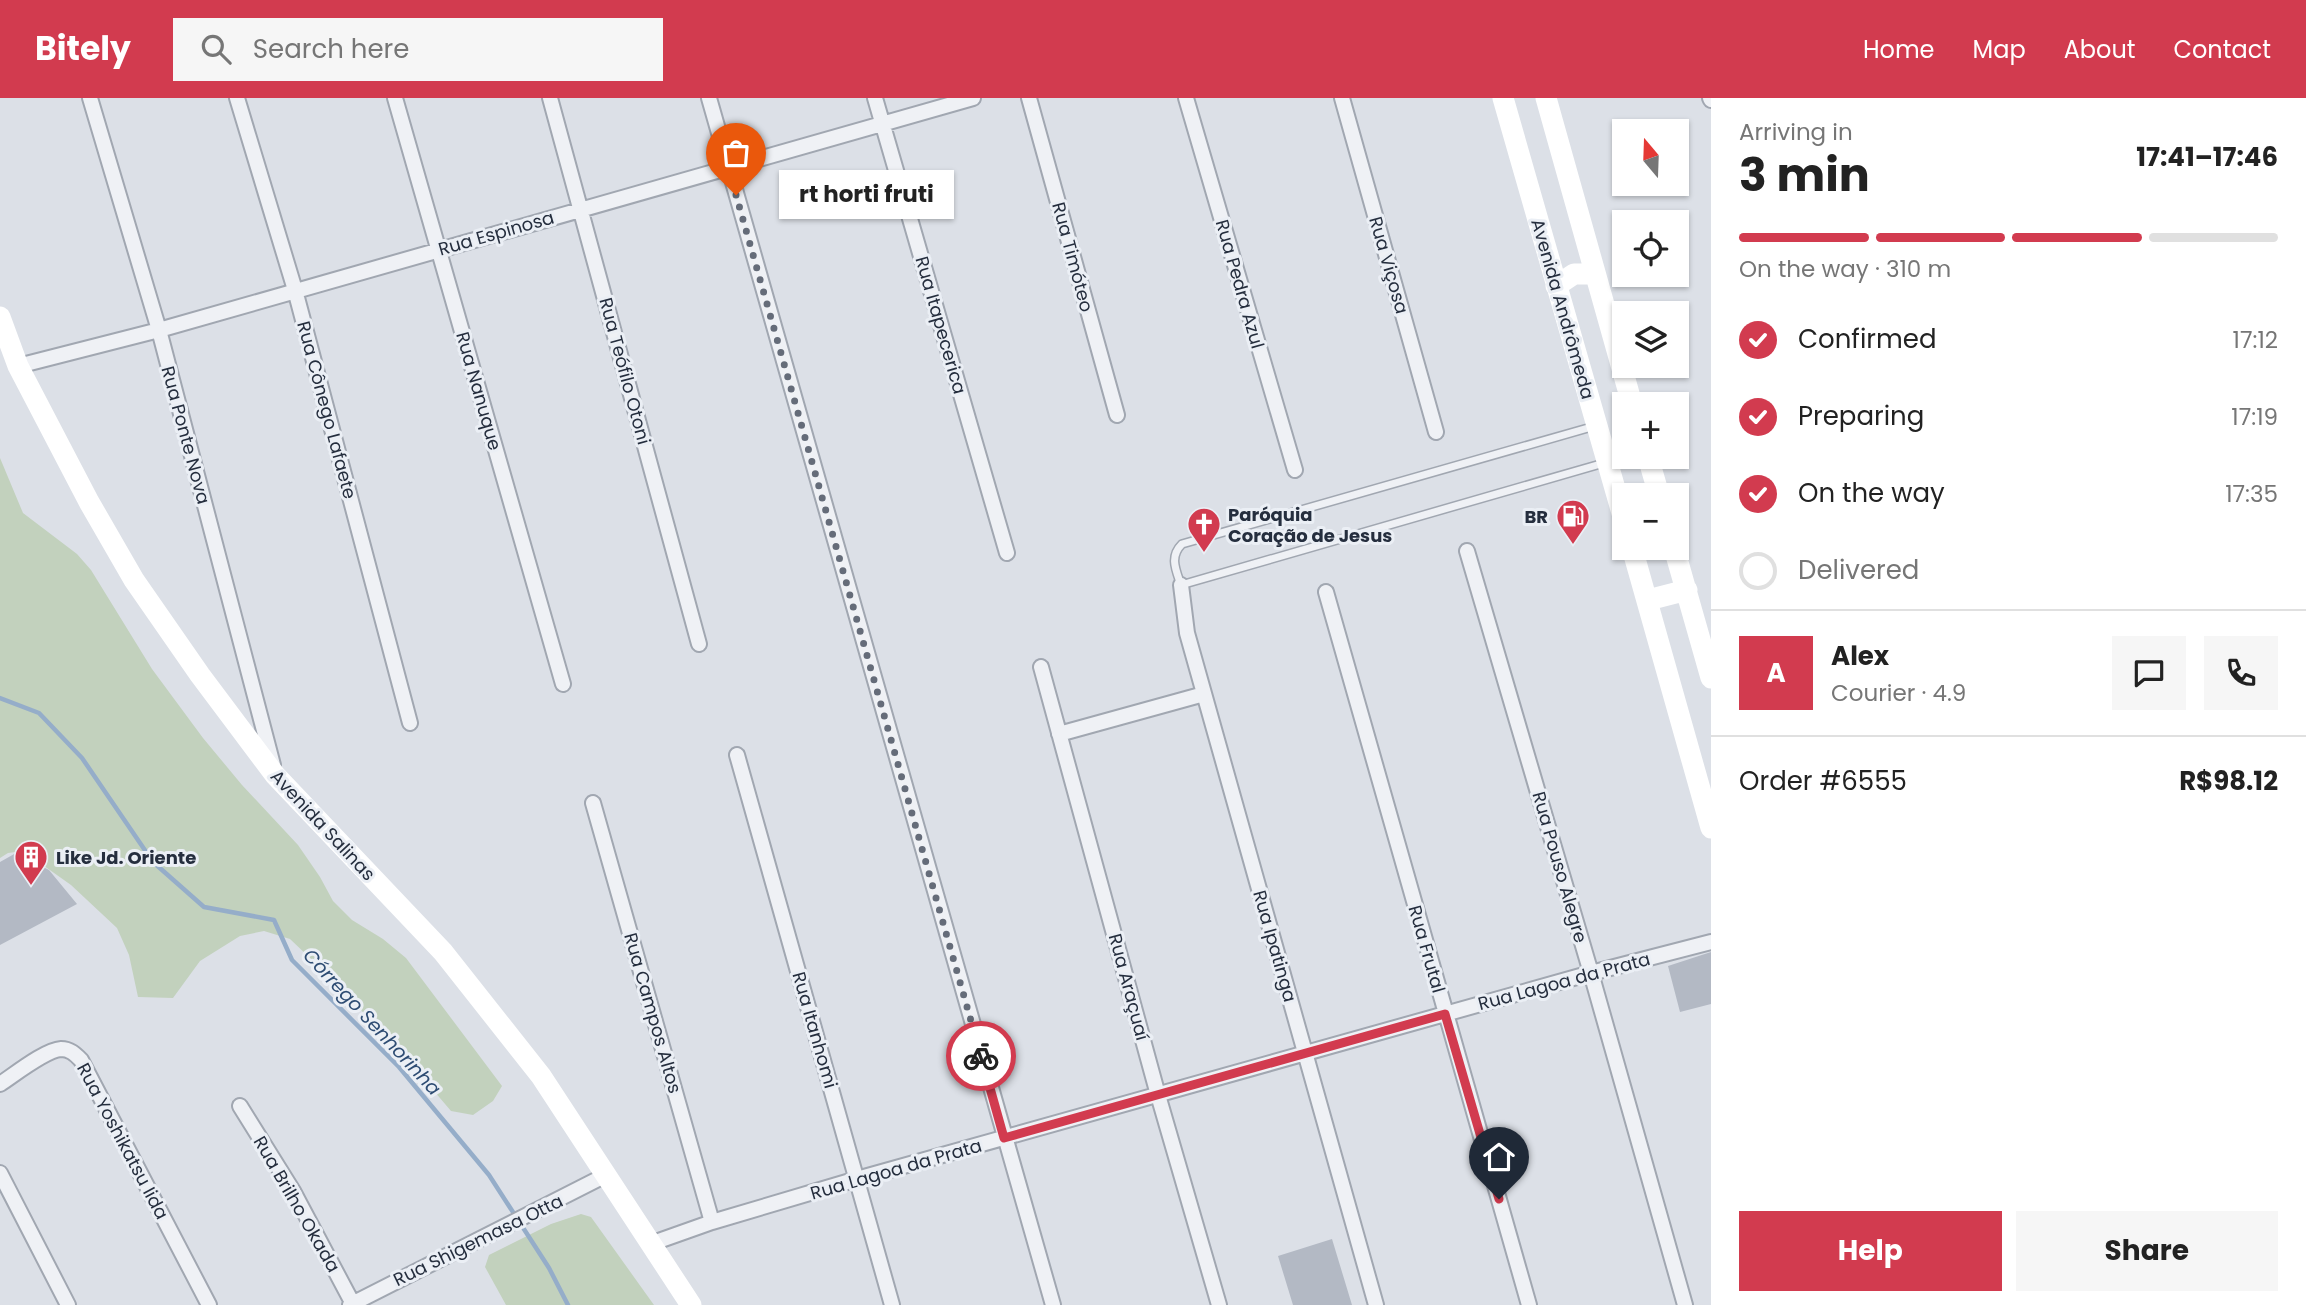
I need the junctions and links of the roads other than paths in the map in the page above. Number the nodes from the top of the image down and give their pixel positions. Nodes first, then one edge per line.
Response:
1 (90, 98) edge
2 (237, 98) edge
3 (395, 98) edge
4 (550, 98) edge
5 (709, 98) edge
6 (874, 98) edge
7 (973, 98) edge
8 (1029, 98) edge
9 (1186, 98) edge
10 (1342, 98) edge
11 (1503, 98) edge
12 (1546, 98) edge
13 (882, 124) junction
14 (729, 169) junction
15 (581, 208) junction
16 (439, 250) junction
17 (1594, 274) junction
18 (1556, 286) junction
19 (295, 290) junction
20 (0, 317) edge
21 (159, 330) junction
22 (18, 366) junction
23 (1628, 392) edge
24 (1116, 415) dead end
25 (1596, 426) junction
26 (1436, 432) dead end
27 (1607, 462) junction
28 (1295, 470) dead end
29 (1613, 483) edge
30 (1467, 551) dead end
31 (1007, 553) dead end
32 (1636, 560) edge
33 (1677, 560) edge
34 (1181, 585) junction
35 (1686, 590) junction
36 (1326, 592) dead end
37 (1648, 600) junction
38 (699, 644) dead end
39 (1041, 667) dead end
40 (1711, 678) edge
41 (563, 684) dead end
42 (1204, 694) junction
43 (410, 723) dead end
44 (1059, 734) junction
45 (737, 755) dead end
46 (275, 775) junction
47 (593, 803) dead end
48 (1711, 828) edge
49 (1711, 942) edge
50 (1591, 973) junction
51 (1445, 1014) junction
52 (1306, 1054) junction
53 (0, 1084) edge
54 (1158, 1095) junction
55 (240, 1106) dead end
56 (1004, 1138) junction
57 (0, 1173) edge
58 (606, 1175) junction
59 (857, 1179) junction
60 (712, 1222) junction
61 (650, 1244) junction
62 (351, 1304) edge
63 (68, 1305) edge
64 (209, 1305) edge
65 (691, 1305) edge
66 (892, 1305) edge
67 (1053, 1305) edge
68 (1219, 1305) edge
69 (1376, 1305) edge
70 (1529, 1305) edge
71 (1685, 1305) edge

1 - 21 street, Rua Ponte Nova
2 - 19 street, Rua Cônego Lafaete
3 - 16 street, Rua Nanuque
4 - 15 street, Rua Teófilo Otoni
5 - 14 street
6 - 13 street, Rua Itapecerica
7 - 13 street, Rua Espinosa
8 - 24 street, Rua Timóteo
9 - 28 street, Rua Pedra Azul
10 - 26 street, Rua Viçosa
11 - 18 main road, Avenida Andrômeda
12 - 17 main road
13 - 14 street, Rua Espinosa
13 - 31 street, Rua Itapecerica
14 - 15 street, Rua Espinosa
14 - 56 street
15 - 16 street, Rua Espinosa
15 - 38 street, Rua Teófilo Otoni
16 - 19 street, Rua Espinosa
16 - 41 street, Rua Nanuque
17 - 18 main road
17 - 23 main road
18 - 25 main road, Avenida Andrômeda
19 - 21 street, Rua Espinosa
19 - 43 street, Rua Cônego Lafaete
20 - 22 main road, Avenida Salinas
21 - 22 street, Rua Espinosa
21 - 46 street, Rua Ponte Nova
22 - 46 main road, Avenida Salinas
25 - 27 main road, Avenida Andrômeda
25 - 34 lane
27 - 29 main road, Avenida Andrômeda
27 - 34 lane
30 - 50 street, Rua Pouso Alegre
32 - 37 main road
33 - 35 main road
34 - 42 street, Rua Ipatinga
35 - 37 main road
35 - 40 main road
36 - 51 street, Rua Frutal
37 - 48 main road
39 - 44 street, Rua Araçuaí
42 - 44 street
42 - 52 street, Rua Ipatinga
44 - 54 street, Rua Araçuaí
45 - 59 street, Rua Itanhomi
46 - 58 main road, Avenida Salinas
47 - 60 street, Rua Campos Altos
49 - 50 street, Rua Lagoa da Prata
50 - 51 street, Rua Lagoa da Prata
50 - 71 street, Rua Pouso Alegre
51 - 52 street, Rua Lagoa da Prata
51 - 70 street, Rua Frutal
52 - 54 street, Rua Lagoa da Prata
52 - 69 street, Rua Ipatinga
53 - 64 street, Rua Yoshikatsu Iida
54 - 56 street, Rua Lagoa da Prata
54 - 68 street, Rua Araçuaí
55 - 62 street, Rua Brilho Okada
56 - 59 street, Rua Lagoa da Prata
56 - 67 street
57 - 63 street
58 - 61 main road, Avenida Salinas
58 - 62 street, Rua Shigemasa Otta
59 - 60 street, Rua Lagoa da Prata
59 - 66 street, Rua Itanhomi
60 - 61 street, Rua Lagoa da Prata
61 - 65 main road, Avenida Salinas

